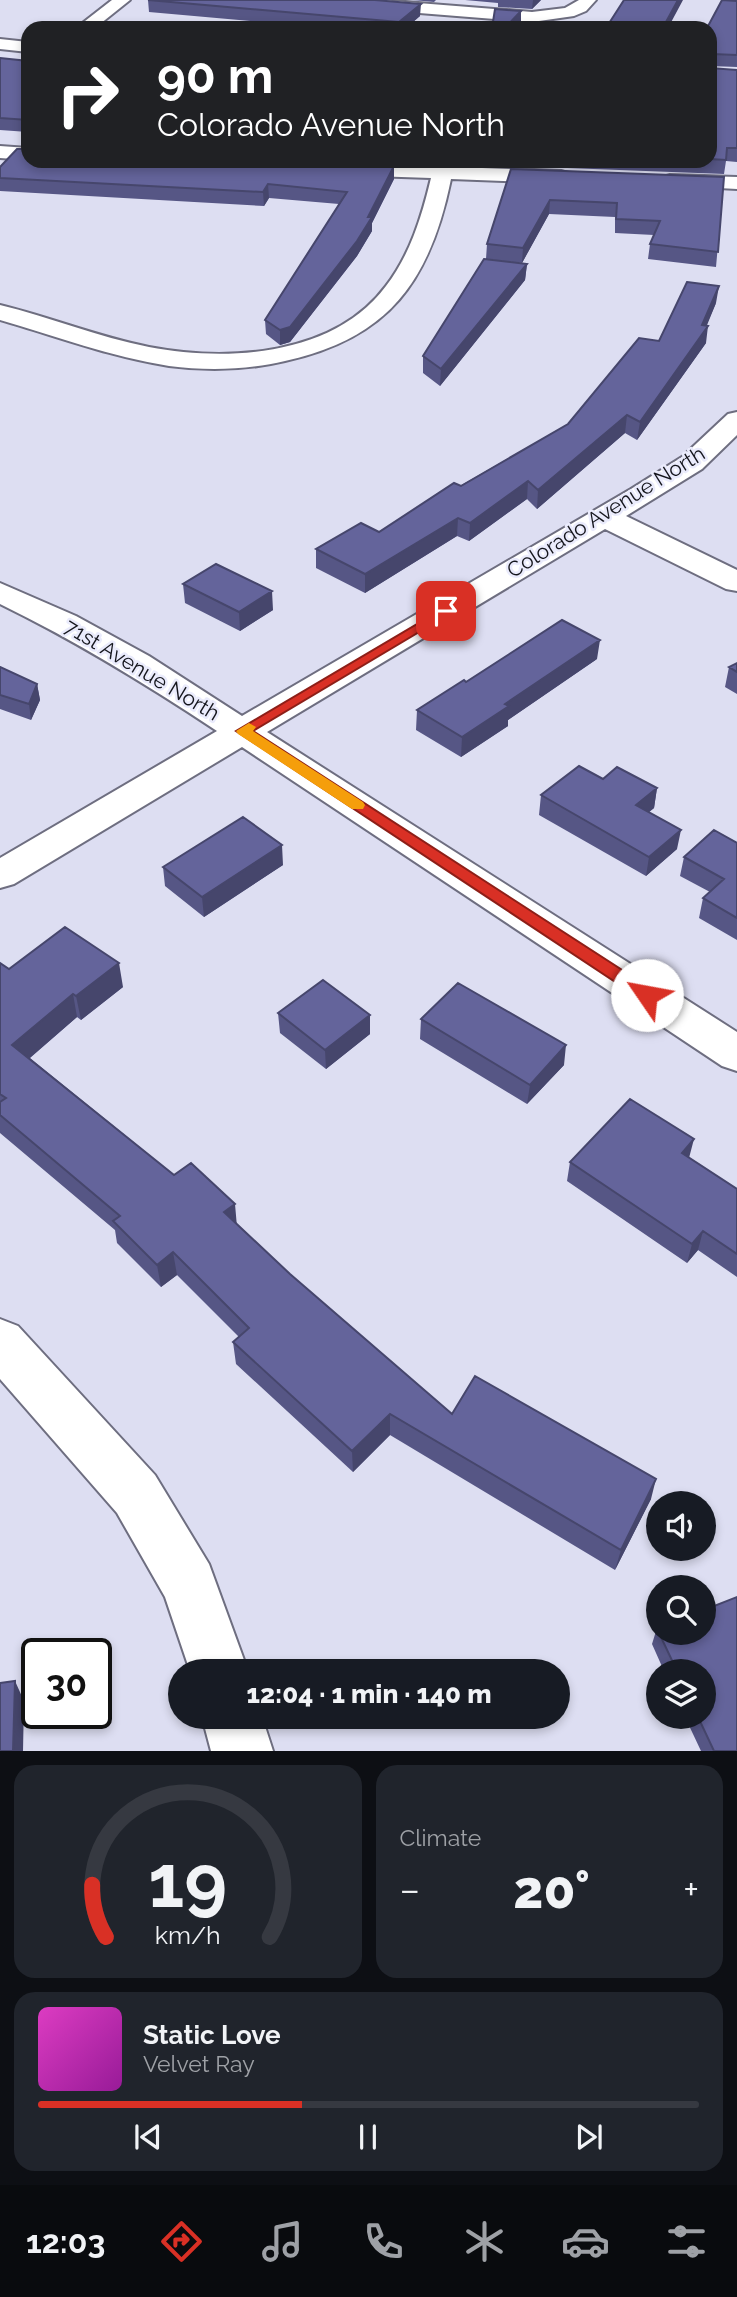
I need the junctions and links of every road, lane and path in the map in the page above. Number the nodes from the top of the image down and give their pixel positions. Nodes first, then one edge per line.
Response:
1 (122, 0) edge
2 (319, 0) edge
3 (588, 0) edge
4 (467, 12) junction
5 (94, 21) edge
6 (460, 21) edge
7 (0, 44) edge
8 (21, 46) edge
9 (0, 152) edge
10 (21, 154) edge
11 (444, 168) edge
12 (457, 168) edge
13 (576, 177) edge
14 (643, 180) edge
15 (737, 183) edge
16 (0, 312) edge
17 (737, 420) edge
18 (604, 517) junction
19 (737, 582) edge
20 (0, 592) edge
21 (243, 731) junction
22 (0, 875) edge
23 (737, 1054) edge
24 (0, 1342) edge
25 (215, 1659) edge
26 (236, 1729) edge
27 (242, 1751) edge

1 - 5 street
2 - 4 street
3 - 4 street
4 - 6 street
7 - 8 street
9 - 10 street
11 - 16 street
12 - 13 street
14 - 15 street
17 - 18 street, Colorado Avenue North
18 - 19 street
18 - 21 street, Colorado Avenue North
20 - 21 street, 71st Avenue North
21 - 22 street, Colorado Avenue North
21 - 23 street, 71st Avenue North
24 - 25 street
26 - 27 street

